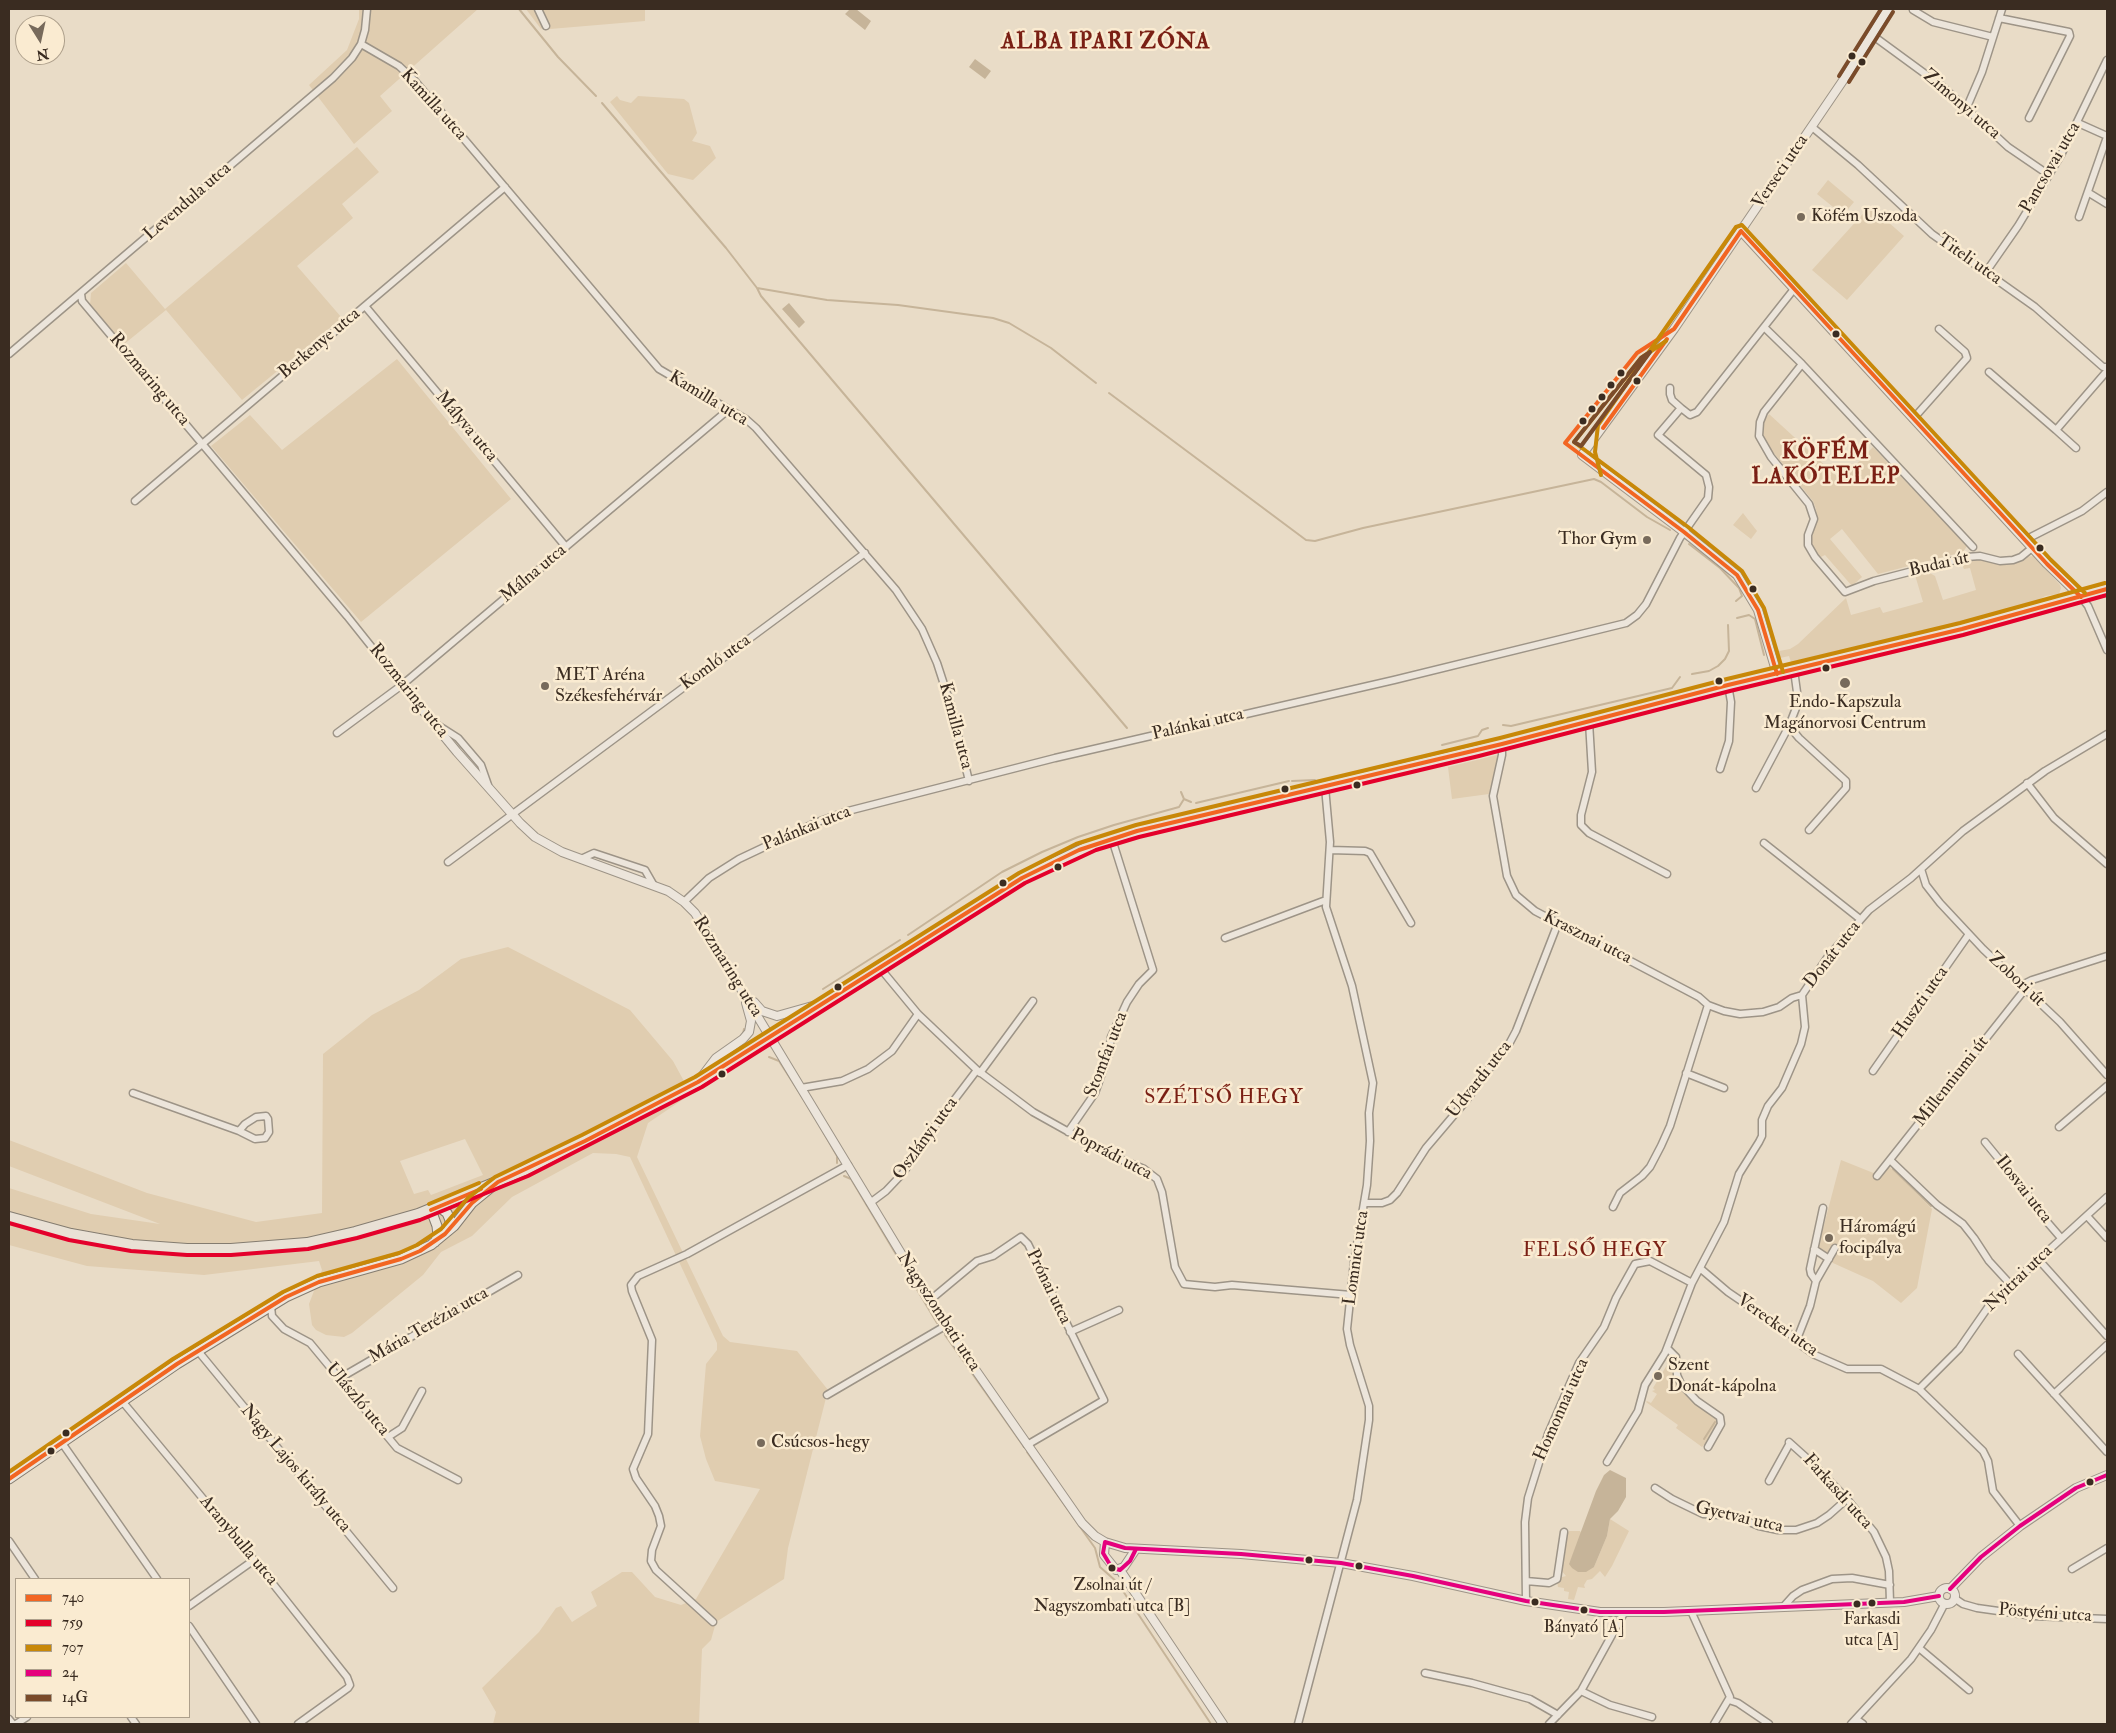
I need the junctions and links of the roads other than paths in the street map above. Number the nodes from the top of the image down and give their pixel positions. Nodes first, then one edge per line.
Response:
1 (367, 9) edge
2 (538, 9) edge
3 (1888, 9) edge
4 (2002, 9) edge
5 (1913, 10) edge
6 (1999, 18) junction
7 (546, 26) dead end
8 (1872, 35) junction
9 (1993, 38) junction
10 (361, 44) junction
11 (2107, 60) edge
12 (1967, 107) junction
13 (2029, 118) dead end
14 (2078, 123) junction
15 (1812, 127) junction
16 (2107, 137) edge
17 (2049, 175) junction
18 (505, 187) junction
19 (2089, 194) junction
20 (2107, 204) edge
21 (2079, 217) dead end
22 (1741, 231) junction
23 (1986, 272) junction
24 (1794, 288) junction
25 (81, 294) junction
26 (365, 306) junction
27 (1764, 327) junction
28 (1939, 329) dead end
29 (9, 354) edge
30 (1802, 364) junction
31 (2107, 367) edge
32 (2107, 371) edge
33 (1989, 372) dead end
34 (1670, 388) dead end
35 (1681, 408) junction
36 (728, 410) junction
37 (1913, 419) junction
38 (2056, 430) junction
39 (202, 443) junction
40 (2076, 448) dead end
41 (2107, 492) edge
42 (135, 501) dead end
43 (1684, 532) junction
44 (2025, 540) junction
45 (1973, 546) dead end
46 (566, 547) junction
47 (2032, 548) junction
48 (865, 553) junction
49 (2107, 589) edge
50 (2081, 598) junction
51 (2107, 650) edge
52 (1794, 670) junction
53 (1777, 674) junction
54 (402, 685) junction
55 (1728, 686) junction
56 (1589, 722) junction
57 (1789, 726) junction
58 (337, 733) dead end
59 (2107, 734) edge
60 (1502, 744) junction
61 (1720, 769) dead end
62 (969, 781) junction
63 (2027, 783) junction
64 (1325, 787) junction
65 (1756, 788) dead end
66 (511, 814) junction
67 (1809, 830) dead end
68 (1112, 838) junction
69 (1764, 843) dead end
70 (1330, 850) junction
71 (448, 862) dead end
72 (2107, 864) edge
73 (1921, 869) junction
74 (1667, 874) dead end
75 (1911, 878) junction
76 (1926, 885) junction
77 (1326, 900) junction
78 (684, 902) junction
79 (1860, 919) junction
80 (1411, 923) dead end
81 (1558, 923) junction
82 (1969, 934) junction
83 (1225, 938) dead end
84 (2107, 956) edge
85 (880, 968) junction
86 (2024, 986) junction
87 (742, 989) junction
88 (1802, 995) junction
89 (827, 1001) junction
90 (1034, 1001) dead end
91 (1708, 1005) junction
92 (918, 1014) junction
93 (770, 1036) junction
94 (1872, 1071) dead end
95 (2106, 1071) edge
96 (978, 1072) junction
97 (1686, 1073) junction
98 (699, 1081) junction
99 (2107, 1086) edge
100 (801, 1088) junction
101 (1724, 1088) dead end
102 (133, 1093) dead end
103 (2059, 1127) dead end
104 (239, 1131) junction
105 (1068, 1132) junction
106 (1985, 1142) dead end
107 (1890, 1160) junction
108 (848, 1166) junction
109 (1877, 1176) dead end
110 (498, 1182) junction
111 (2107, 1197) edge
112 (870, 1203) junction
113 (1364, 1203) junction
114 (1613, 1207) dead end
115 (435, 1208) junction
116 (1823, 1208) dead end
117 (2087, 1216) junction
118 (9, 1217) edge
119 (450, 1230) junction
120 (2061, 1238) junction
121 (2107, 1238) edge
122 (435, 1242) junction
123 (1835, 1248) dead end
124 (1814, 1249) junction
125 (1829, 1259) junction
126 (2038, 1259) junction
127 (1701, 1268) junction
128 (518, 1274) dead end
129 (1816, 1281) junction
130 (1692, 1283) junction
131 (2011, 1285) junction
132 (1351, 1295) junction
133 (929, 1302) junction
134 (271, 1306) junction
135 (1119, 1310) dead end
136 (945, 1326) junction
137 (1070, 1332) junction
138 (2107, 1336) edge
139 (1797, 1338) junction
140 (2107, 1345) edge
141 (1667, 1348) junction
142 (198, 1351) junction
143 (2018, 1354) dead end
144 (340, 1378) junction
145 (1919, 1389) junction
146 (422, 1391) dead end
147 (2054, 1394) junction
148 (827, 1395) dead end
149 (122, 1401) junction
150 (388, 1437) junction
151 (62, 1443) junction
152 (1027, 1445) junction
153 (1708, 1447) dead end
154 (2107, 1452) edge
155 (1607, 1462) dead end
156 (2107, 1475) edge
157 (9, 1479) edge
158 (458, 1480) dead end
159 (1769, 1481) dead end
160 (1656, 1488) dead end
161 (1847, 1499) junction
162 (2020, 1526) junction
163 (1564, 1532) dead end
164 (9, 1541) edge
165 (1105, 1542) junction
166 (2107, 1548) edge
167 (1136, 1549) junction
168 (254, 1560) junction
169 (1340, 1563) junction
170 (2072, 1569) dead end
171 (1120, 1570) junction
172 (34, 1578) edge
173 (156, 1578) edge
174 (1526, 1581) junction
175 (1890, 1585) junction
176 (393, 1588) dead end
177 (1950, 1589) junction
178 (1939, 1596) junction
179 (1954, 1598) junction
180 (1526, 1601) junction
181 (1890, 1602) junction
182 (1946, 1603) junction
183 (190, 1605) edge
184 (1784, 1606) junction
185 (1691, 1611) junction
186 (1624, 1613) junction
187 (2107, 1619) edge
188 (713, 1622) dead end
189 (190, 1627) edge
190 (1919, 1648) junction
191 (1425, 1673) dead end
192 (1581, 1690) junction
193 (1969, 1690) dead end
194 (1730, 1700) junction
195 (1558, 1716) junction
196 (1652, 1717) dead end
197 (25, 1718) edge
198 (9, 1719) edge
199 (1856, 1719) junction
200 (14, 1724) edge
201 (256, 1724) edge
202 (298, 1724) edge
203 (1223, 1724) edge
204 (1298, 1724) edge
205 (1550, 1724) edge
206 (1714, 1724) edge
207 (1769, 1724) edge
208 (1851, 1724) edge
209 (1863, 1724) edge

1 - 10 street
2 - 7 street
3 - 8 street, Verseci utca
4 - 6 street
5 - 9 street
6 - 9 street
6 - 13 street
8 - 12 street, Zimonyi utca
8 - 15 street, Verseci utca
9 - 12 street
10 - 18 street, Kamilla utca
10 - 25 street, Levendula utca
11 - 14 street, Pancsovai utca
12 - 17 street, Zimonyi utca
14 - 16 street
14 - 17 street, Pancsovai utca
15 - 22 street, Verseci utca
15 - 23 street, Titeli utca
16 - 19 street
17 - 23 street, Pancsovai utca
18 - 26 street, Berkenye utca
18 - 36 street, Kamilla utca
19 - 20 street
19 - 21 street
22 - 24 street
22 - 43 street, Verseci utca
23 - 31 street, Titeli utca
24 - 27 street
24 - 37 street
25 - 29 street, Levendula utca
25 - 39 street, Rozmaring utca
26 - 39 street, Berkenye utca
26 - 46 street, Mályva utca
27 - 30 street
27 - 35 street
28 - 37 street
30 - 45 street
30 - 47 street, Budai út
32 - 38 street
33 - 38 street
34 - 35 street
35 - 43 street
36 - 46 street, Málna utca
36 - 48 street, Kamilla utca
37 - 44 street
38 - 40 street
39 - 42 street, Berkenye utca
39 - 54 street, Rozmaring utca
41 - 44 street
43 - 53 street
43 - 62 street, Palánkai utca
44 - 47 street
46 - 54 street, Málna utca
47 - 50 street
48 - 62 street, Kamilla utca
48 - 66 street, Komló utca
49 - 50 main road
50 - 51 street
50 - 52 main road
52 - 53 main road
52 - 57 street
53 - 55 main road
54 - 58 street, Málna utca
54 - 66 street, Rozmaring utca
55 - 56 main road
55 - 61 street
56 - 60 main road
56 - 74 street
57 - 65 street
57 - 67 street
59 - 63 street, Donát utca
60 - 64 main road
60 - 81 street, Krasznai utca
62 - 78 street, Palánkai utca
63 - 72 street
63 - 73 street, Donát utca
64 - 68 main road
64 - 70 street, Lomnici utca
66 - 71 street, Komló utca
66 - 78 street, Rozmaring utca
68 - 85 main road
68 - 105 street, Stomfai utca
69 - 79 street
70 - 77 street, Lomnici utca
70 - 80 street
73 - 75 street, Donát utca
73 - 76 street, Zobori út
75 - 76 street, Zobori út
75 - 79 street, Donát utca
76 - 82 street, Zobori út
77 - 83 street
77 - 113 street, Lomnici utca
78 - 87 street, Rozmaring utca
79 - 88 street, Donát utca
81 - 91 street, Krasznai utca
81 - 113 street, Udvardi utca
82 - 86 street, Zobori út
82 - 94 street, Huszti utca
84 - 86 street
85 - 89 main road
85 - 92 street, Poprádi utca
86 - 95 street, Zobori út
86 - 107 street, Millenniumi út
87 - 89 street
87 - 93 street, Rozmaring utca
87 - 98 street
88 - 91 street, Krasznai utca
88 - 127 street, Donát utca
89 - 93 main road
90 - 96 street, Oszlányi utca
91 - 97 street
92 - 96 street, Poprádi utca
92 - 100 street
93 - 98 main road
93 - 100 street, Nagyszombati utca
96 - 105 street, Poprádi utca
96 - 112 street, Oszlányi utca
97 - 101 street
97 - 114 street
98 - 110 main road
99 - 103 street
100 - 108 street, Nagyszombati utca
102 - 104 street
104 - 104 street
105 - 132 street, Poprádi utca
106 - 120 street, Ilosvai utca
107 - 109 street, Millenniumi út
107 - 131 street
108 - 112 street, Nagyszombati utca
108 - 188 street
110 - 115 main road
110 - 119 main road
111 - 117 street, Nyitrai utca
112 - 133 street, Nagyszombati utca
113 - 132 street, Lomnici utca
115 - 118 main road
115 - 119 main road
115 - 122 main road
116 - 124 street
117 - 120 street, Nyitrai utca
117 - 121 street
119 - 122 main road
120 - 126 street, Nyitrai utca
122 - 134 main road
123 - 125 street
124 - 125 street
124 - 129 street
125 - 129 street
126 - 131 street, Nyitrai utca
126 - 138 street
127 - 130 street, Donát utca
127 - 139 street, Vereckei utca
128 - 144 street, Mária Terézia utca
129 - 139 street
130 - 141 street, Donát utca
130 - 174 street, Homonnai utca
131 - 145 street, Nyitrai utca
132 - 169 street, Lomnici utca
133 - 136 street, Nagyszombati utca
133 - 137 street, Prónai utca
134 - 142 main road
134 - 144 street, Ulászló utca
135 - 137 street, Prónai utca
136 - 148 street
136 - 152 street, Nagyszombati utca
137 - 152 street, Prónai utca
139 - 145 street, Vereckei utca
140 - 147 street
141 - 153 street
141 - 155 street, Donát utca
142 - 149 main road
142 - 176 street, Nagy Lajos király utca
143 - 147 street
144 - 150 street, Ulászló utca
145 - 162 street, Vereckei utca
146 - 150 street
147 - 154 street
149 - 151 main road
149 - 168 street, Aranybulla utca
150 - 158 street, Ulászló utca
151 - 157 main road
151 - 173 street
152 - 165 street, Nagyszombati utca
156 - 162 street
159 - 161 street, Farkasdi utca
160 - 161 street, Gyetvai utca
161 - 175 street, Farkasdi utca
162 - 177 street
163 - 174 street
164 - 172 street
165 - 167 street
165 - 171 street
166 - 170 street
167 - 169 street
167 - 171 street
168 - 183 street
168 - 202 street, Aranybulla utca
169 - 180 street
169 - 204 street, Lomnici utca
171 - 203 street
174 - 180 street, Homonnai utca
175 - 181 street, Farkasdi utca
175 - 184 street
177 - 178 street
177 - 179 street
178 - 181 street
178 - 182 street
179 - 182 street
179 - 187 street, Pöstyéni utca
180 - 186 street
181 - 184 street
182 - 190 street
184 - 185 street
185 - 186 street
185 - 194 street
186 - 192 street
189 - 201 street
190 - 193 street
190 - 199 street
191 - 195 street
192 - 195 street
192 - 196 street
194 - 206 street
194 - 207 street
195 - 205 street
197 - 200 street
198 - 200 street
199 - 208 street
199 - 209 street

